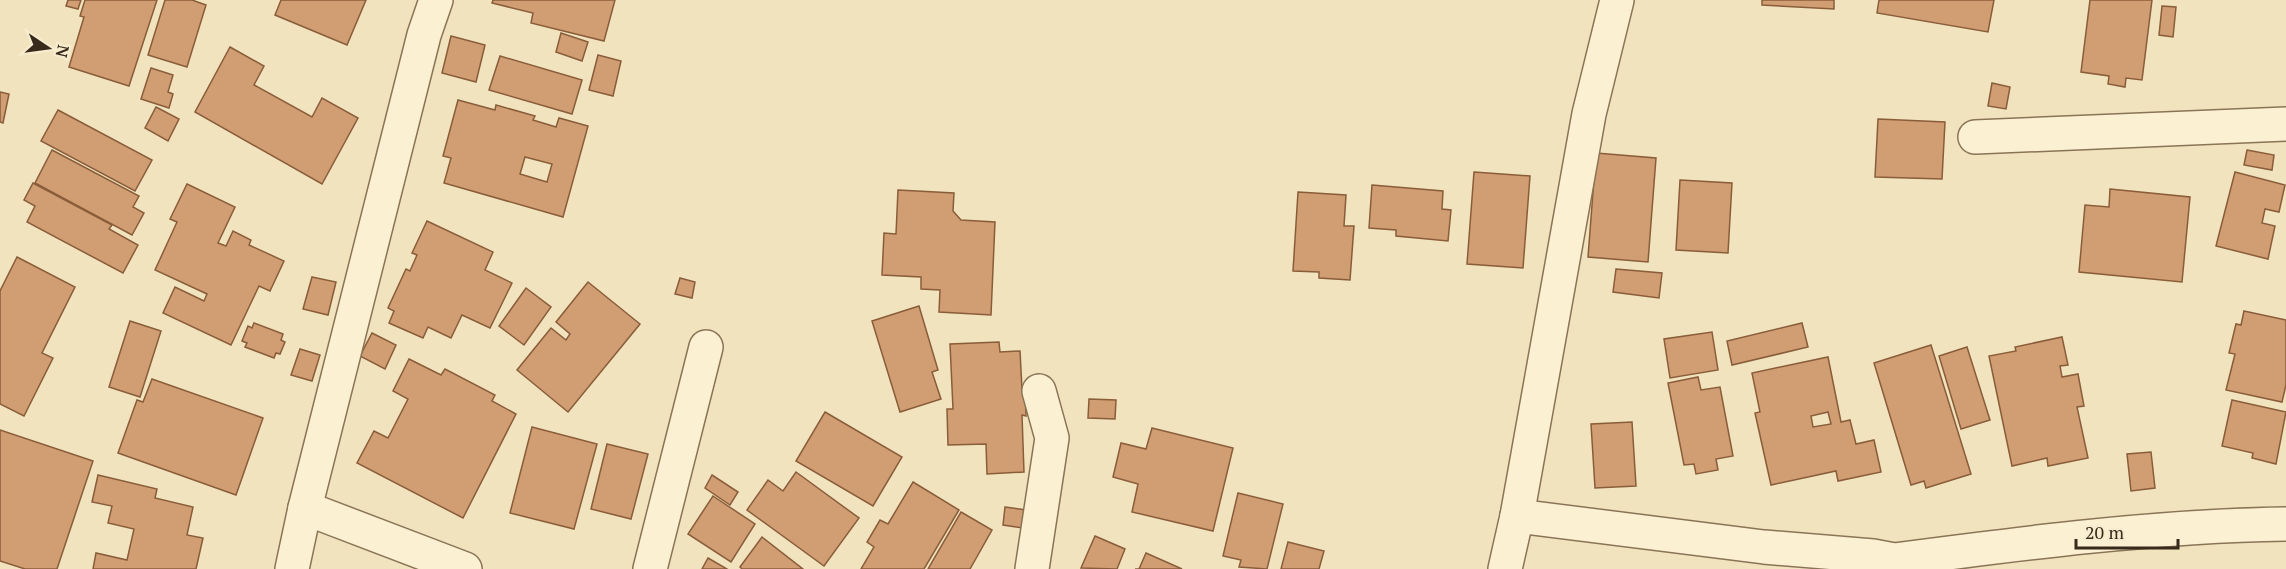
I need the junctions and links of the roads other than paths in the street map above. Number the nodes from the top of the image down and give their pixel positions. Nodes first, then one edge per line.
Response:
1 (436, 0) edge
2 (1617, 0) edge
3 (2286, 124) edge
4 (1975, 137) dead end
5 (706, 347) dead end
6 (1039, 391) dead end
7 (305, 508) junction
8 (1517, 516) junction
9 (2286, 524) edge
10 (1894, 564) edge
11 (292, 569) edge
12 (465, 569) edge
13 (650, 569) edge
14 (1032, 569) edge
15 (1505, 569) edge

1 - 7 street
2 - 8 street
3 - 4 street
5 - 13 street
6 - 14 street
7 - 11 street
7 - 12 street
8 - 10 street
8 - 15 street
9 - 10 street

